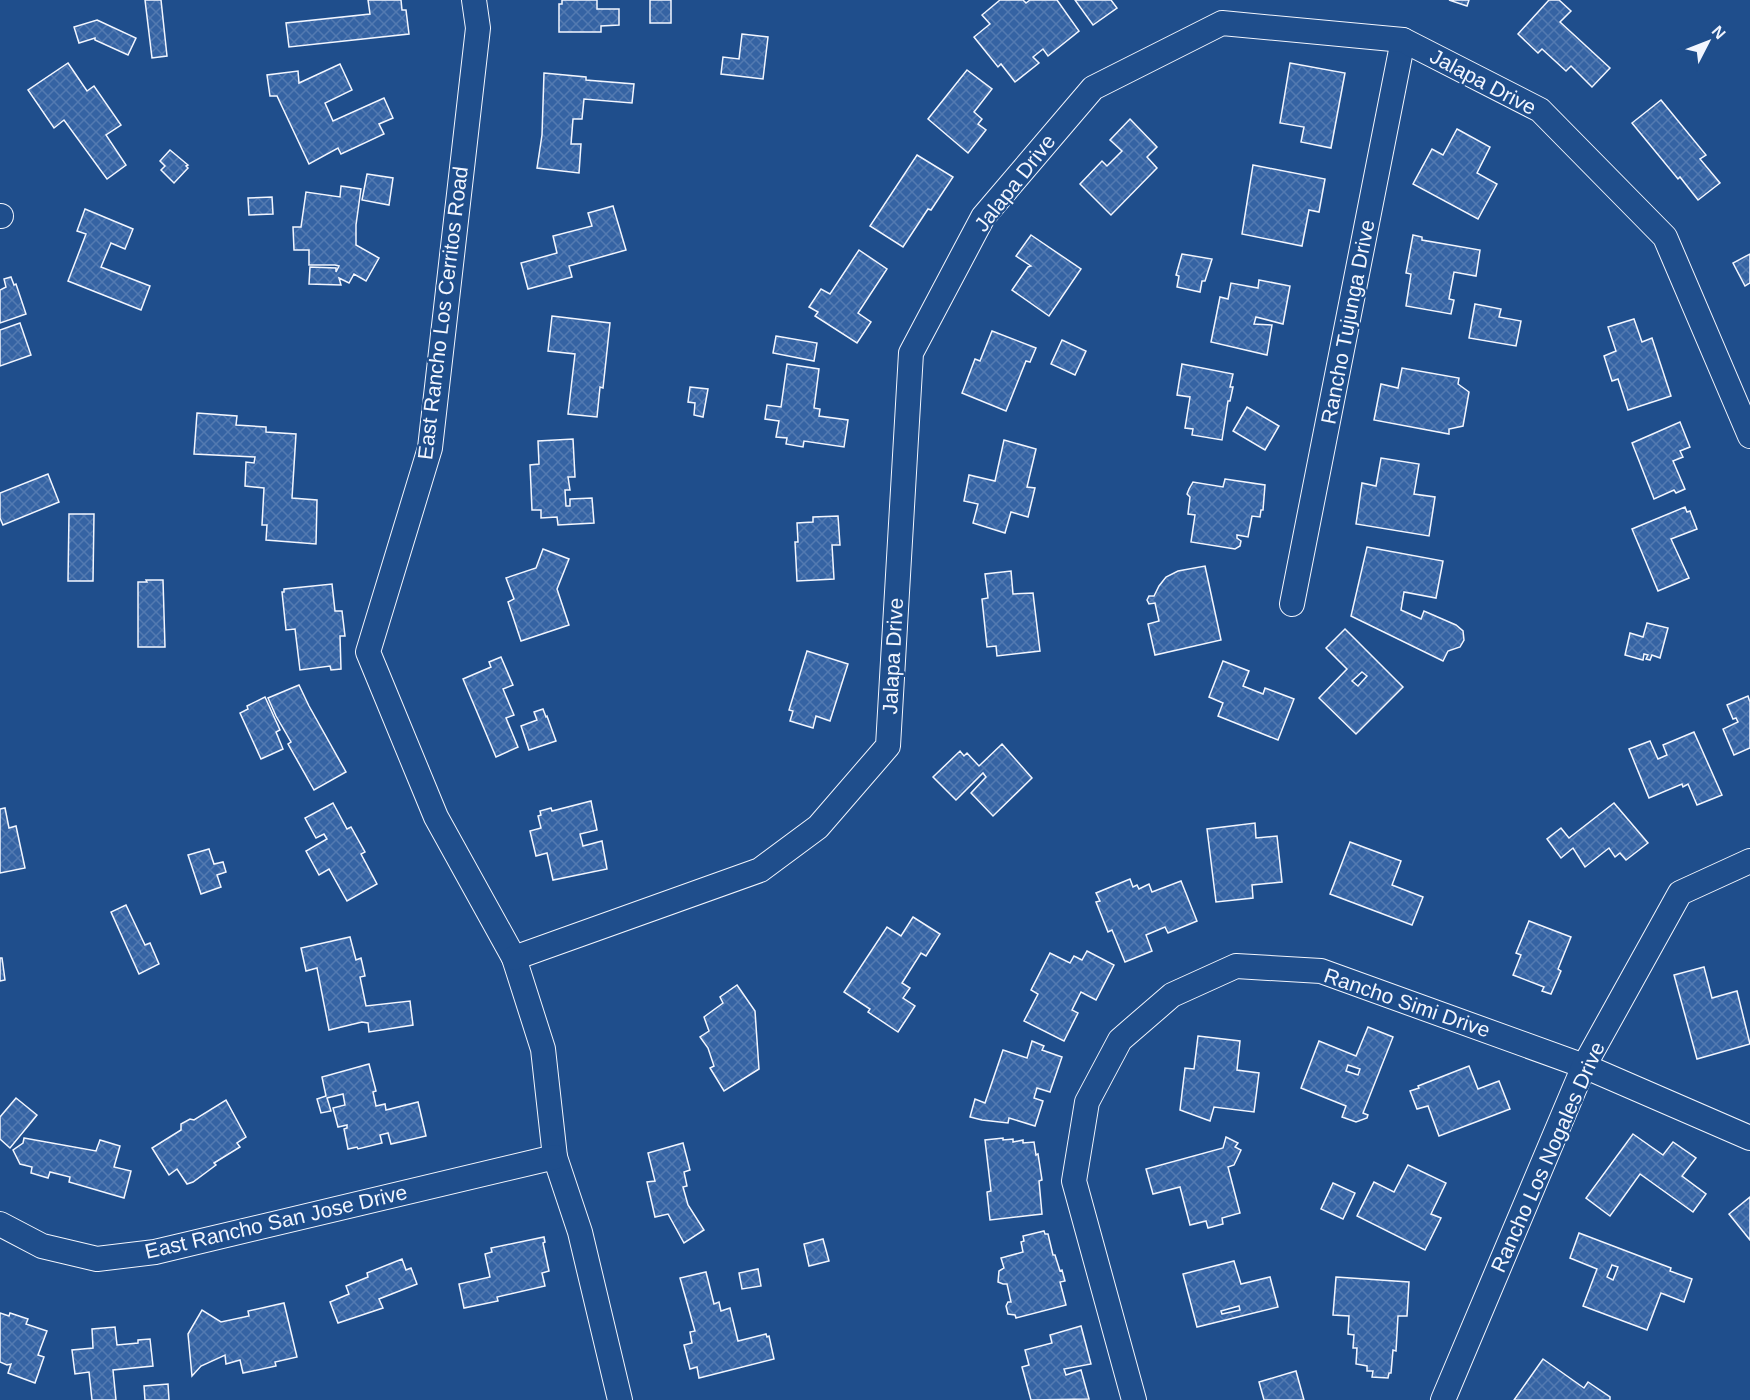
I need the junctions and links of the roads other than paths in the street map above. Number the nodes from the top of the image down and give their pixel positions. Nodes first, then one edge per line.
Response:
1 (474, 0) edge
2 (1403, 40) junction
3 (1750, 436) edge
4 (1292, 604) dead end
5 (1750, 861) edge
6 (514, 957) junction
7 (1584, 1066) junction
8 (1750, 1138) edge
9 (555, 1157) junction
10 (0, 1224) edge
11 (620, 1400) edge
12 (1134, 1400) edge
13 (1443, 1400) edge

1 - 6 street, East Rancho Los Cerritos Road
2 - 3 street, Jalapa Drive
2 - 4 street, Rancho Tujunga Drive
2 - 6 street, Jalapa Drive
5 - 7 street, Rancho Los Nogales Drive
6 - 9 street, East Rancho Los Cerritos Road
7 - 8 street, Rancho Simi Drive
7 - 12 street, Rancho Simi Drive
7 - 13 street, Rancho Los Nogales Drive
9 - 10 street, East Rancho San Jose Drive
9 - 11 street, East Rancho Los Cerritos Road

